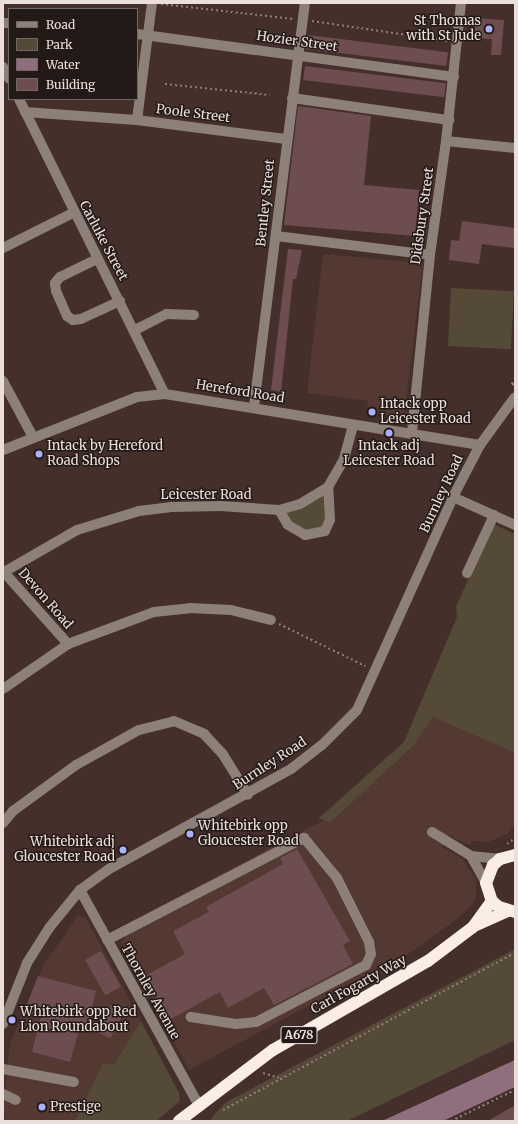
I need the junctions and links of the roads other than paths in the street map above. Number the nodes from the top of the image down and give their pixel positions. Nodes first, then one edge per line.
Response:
1 (152, 3) edge
2 (305, 3) edge
3 (461, 3) edge
4 (142, 34) edge
5 (298, 56) junction
6 (3, 68) edge
7 (454, 77) junction
8 (8, 78) edge
9 (292, 98) junction
10 (20, 100) edge
11 (26, 112) junction
12 (137, 120) junction
13 (449, 120) junction
14 (286, 139) junction
15 (446, 141) junction
16 (515, 148) edge
17 (73, 213) junction
18 (276, 236) junction
19 (3, 248) edge
20 (430, 255) junction
21 (97, 259) junction
22 (120, 301) junction
23 (194, 315) dead end
24 (135, 330) junction
25 (3, 381) edge
26 (165, 394) junction
27 (515, 397) edge
28 (254, 406) junction
29 (353, 426) junction
30 (412, 432) junction
31 (33, 437) junction
32 (480, 445) junction
33 (3, 450) edge
34 (328, 487) junction
35 (453, 497) junction
36 (279, 510) junction
37 (494, 515) junction
38 (515, 525) edge
39 (4, 571) edge
40 (467, 572) dead end
41 (271, 620) road end
42 (68, 644) junction
43 (3, 689) edge
44 (248, 795) junction
45 (3, 823) edge
46 (432, 832) dead end
47 (510, 854) edge
48 (471, 856) junction
49 (486, 882) junction
50 (80, 890) junction
51 (492, 901) junction
52 (511, 911) edge
53 (473, 927) junction
54 (107, 940) junction
55 (191, 1017) dead end
56 (3, 1024) edge
57 (3, 1069) edge
58 (74, 1082) dead end
59 (3, 1094) edge
60 (16, 1100) dead end
61 (199, 1106) junction
62 (179, 1121) edge

1 - 4 street
2 - 5 street, Bentley Street
3 - 7 street, Didsbury Street
4 - 5 street, Hozier Street
4 - 12 street
5 - 7 street, Hozier Street
5 - 9 street, Bentley Street
6 - 8 street
7 - 13 street, Didsbury Street
9 - 13 street
9 - 14 street, Bentley Street
10 - 11 street, Carluke Street
11 - 12 street, Poole Street
11 - 17 street, Carluke Street
12 - 14 street, Poole Street
13 - 15 street, Didsbury Street
14 - 18 street, Bentley Street
15 - 16 street
15 - 20 street, Didsbury Street
17 - 19 street
17 - 21 street, Carluke Street
18 - 20 street
18 - 28 street, Bentley Street
20 - 30 street, Didsbury Street
21 - 22 street, Carluke Street
21 - 22 street
22 - 24 street, Carluke Street
23 - 24 street
24 - 26 street, Carluke Street
25 - 31 street
26 - 28 street, Hereford Road
26 - 31 street, Hereford Road
27 - 32 street, Burnley Road
28 - 29 street, Hereford Road
29 - 30 street, Hereford Road
29 - 34 street, Leicester Road
30 - 32 street, Hereford Road
31 - 33 street, Hereford Road
32 - 35 street, Burnley Road
34 - 36 street, Leicester Road
34 - 36 street
35 - 37 street
35 - 44 street, Burnley Road
36 - 39 street, Leicester Road
37 - 38 street
37 - 40 street
39 - 42 street, Devon Road
41 - 42 street
42 - 43 street
44 - 45 street
44 - 50 street, Burnley Road
46 - 48 street
47 - 48 street
47 - 49 highway
48 - 49 street
49 - 51 highway
50 - 54 street, Thornley Avenue
50 - 56 street, Burnley Road
51 - 52 highway, A678
51 - 53 highway, Carl Fogarty Way / A678
52 - 53 highway, Carl Fogarty Way / A678
53 - 61 highway, Carl Fogarty Way / A678
54 - 55 street
54 - 61 street, Thornley Avenue
57 - 58 street
59 - 60 street
61 - 62 highway, Carl Fogarty Way / A678

